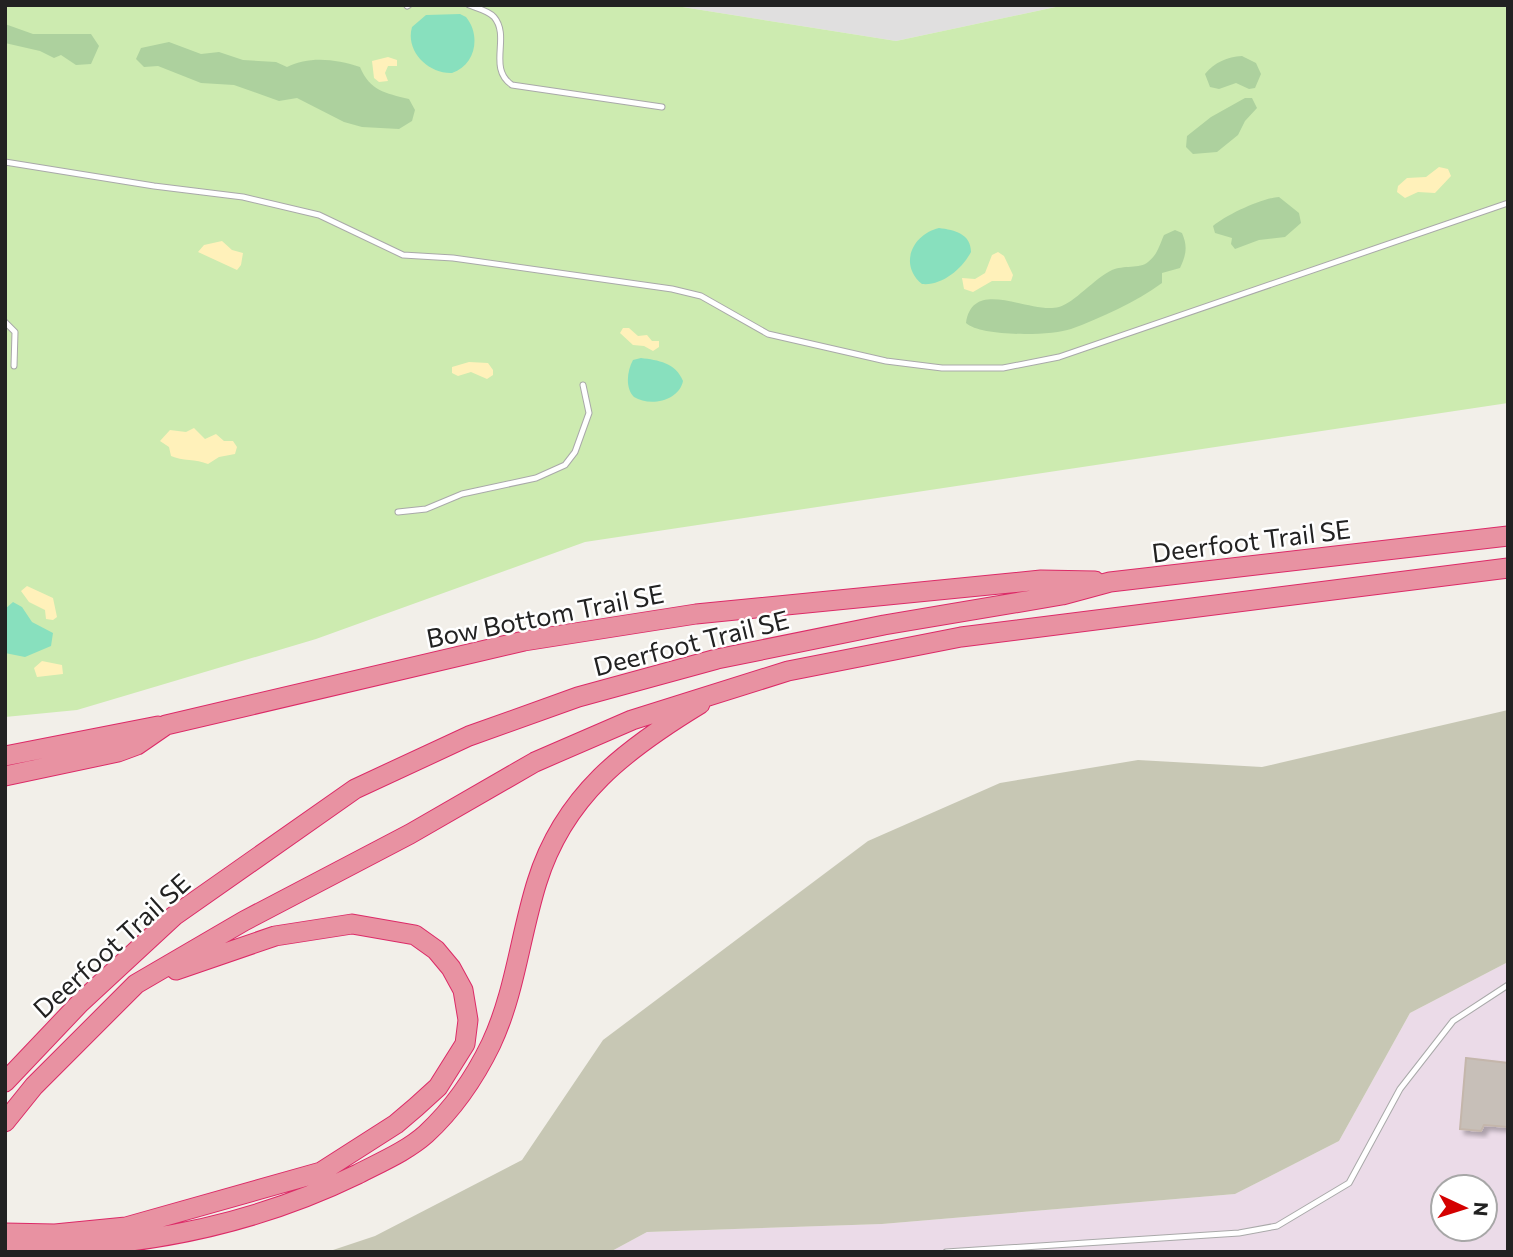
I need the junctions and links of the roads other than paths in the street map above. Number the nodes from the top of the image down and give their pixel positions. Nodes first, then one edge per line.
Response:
1 (469, 5) edge
2 (662, 107) dead end
3 (5, 162) edge
4 (1508, 202) edge
5 (5, 322) edge
6 (14, 366) dead end
7 (583, 385) dead end
8 (398, 512) dead end
9 (1508, 536) edge
10 (1508, 568) edge
11 (1110, 582) junction
12 (724, 690) junction
13 (166, 725) junction
14 (5, 756) edge
15 (5, 776) edge
16 (136, 984) junction
17 (1508, 985) edge
18 (7, 1080) edge
19 (5, 1122) edge
20 (5, 1233) edge
21 (5, 1248) edge
22 (946, 1252) edge

1 - 2 lane
3 - 4 lane
5 - 6 lane
7 - 8 lane
9 - 11 highway, Deerfoot Trail SE
10 - 12 highway, Deerfoot Trail SE
11 - 13 highway, Bow Bottom Trail SE
11 - 18 highway, Deerfoot Trail SE
12 - 16 highway, Deerfoot Trail SE
12 - 21 highway
13 - 14 highway
13 - 15 highway, Bow Bottom Trail SE
16 - 19 highway, Deerfoot Trail SE
16 - 20 highway
17 - 22 lane

